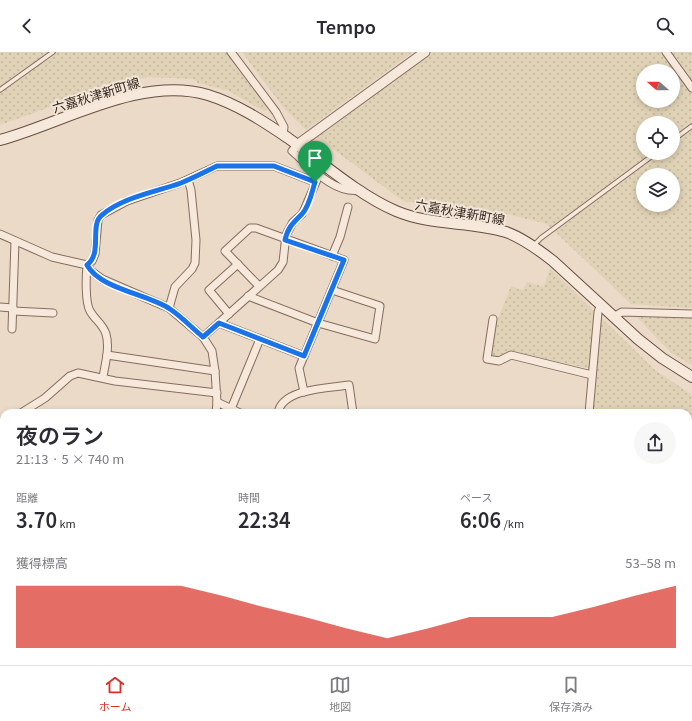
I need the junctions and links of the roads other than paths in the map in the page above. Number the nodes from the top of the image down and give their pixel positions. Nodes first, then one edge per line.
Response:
1 (52, 52) edge
2 (231, 52) edge
3 (425, 52) edge
4 (666, 52) edge
5 (692, 88) edge
6 (0, 90) edge
7 (692, 126) edge
8 (283, 135) junction
9 (680, 135) edge
10 (0, 140) edge
11 (297, 145) junction
12 (646, 160) edge
13 (319, 175) junction
14 (188, 180) junction
15 (315, 182) junction
16 (362, 190) junction
17 (348, 207) dead end
18 (0, 234) edge
19 (285, 240) junction
20 (14, 241) junction
21 (534, 246) junction
22 (332, 256) junction
23 (238, 264) junction
24 (87, 265) junction
25 (259, 286) junction
26 (332, 290) junction
27 (248, 296) junction
28 (602, 304) junction
29 (0, 307) edge
30 (169, 308) junction
31 (13, 310) junction
32 (53, 313) dead end
33 (229, 314) junction
34 (692, 314) edge
35 (615, 316) junction
36 (493, 319) dead end
37 (219, 323) junction
38 (318, 323) junction
39 (12, 329) dead end
40 (203, 337) junction
41 (260, 339) junction
42 (107, 355) junction
43 (304, 356) junction
44 (215, 371) junction
45 (592, 375) junction
46 (692, 377) edge
47 (103, 378) junction
48 (304, 392) junction
49 (217, 393) junction
50 (217, 402) junction
51 (27, 409) edge
52 (216, 409) edge
53 (231, 409) joint
54 (280, 409) edge
55 (352, 409) edge
56 (589, 409) edge

1 - 6 lane
2 - 8 street
3 - 11 street
4 - 5 street
7 - 9 lane
8 - 10 main road, 六嘉秋津新町線
8 - 11 main road, 六嘉秋津新町線
11 - 13 street
11 - 16 main road, 六嘉秋津新町線
12 - 21 lane
13 - 15 street
13 - 16 street
14 - 15 street
14 - 24 street
14 - 30 street
15 - 19 street
16 - 21 main road, 六嘉秋津新町線
17 - 22 street
18 - 20 street
19 - 22 street
19 - 23 street
19 - 25 street
20 - 24 street
20 - 31 street
21 - 28 main road, 六嘉秋津新町線
22 - 26 street
23 - 25 street
23 - 33 street
24 - 30 street
24 - 42 street
25 - 27 street
26 - 38 street
26 - 38 street
27 - 33 street
27 - 38 street
28 - 35 main road, 六嘉秋津新町線
28 - 45 street
29 - 31 street
30 - 40 street
31 - 32 street
31 - 39 street
33 - 37 street
34 - 35 street
35 - 46 main road, 六嘉秋津新町線
36 - 45 street
37 - 40 street
37 - 41 street
38 - 43 street
40 - 44 street
41 - 43 street
41 - 53 street
42 - 44 street
42 - 47 street
43 - 48 street
44 - 49 street
45 - 56 street
47 - 49 street
47 - 51 street
48 - 54 street
48 - 55 street
49 - 50 street
50 - 52 street
50 - 53 street

